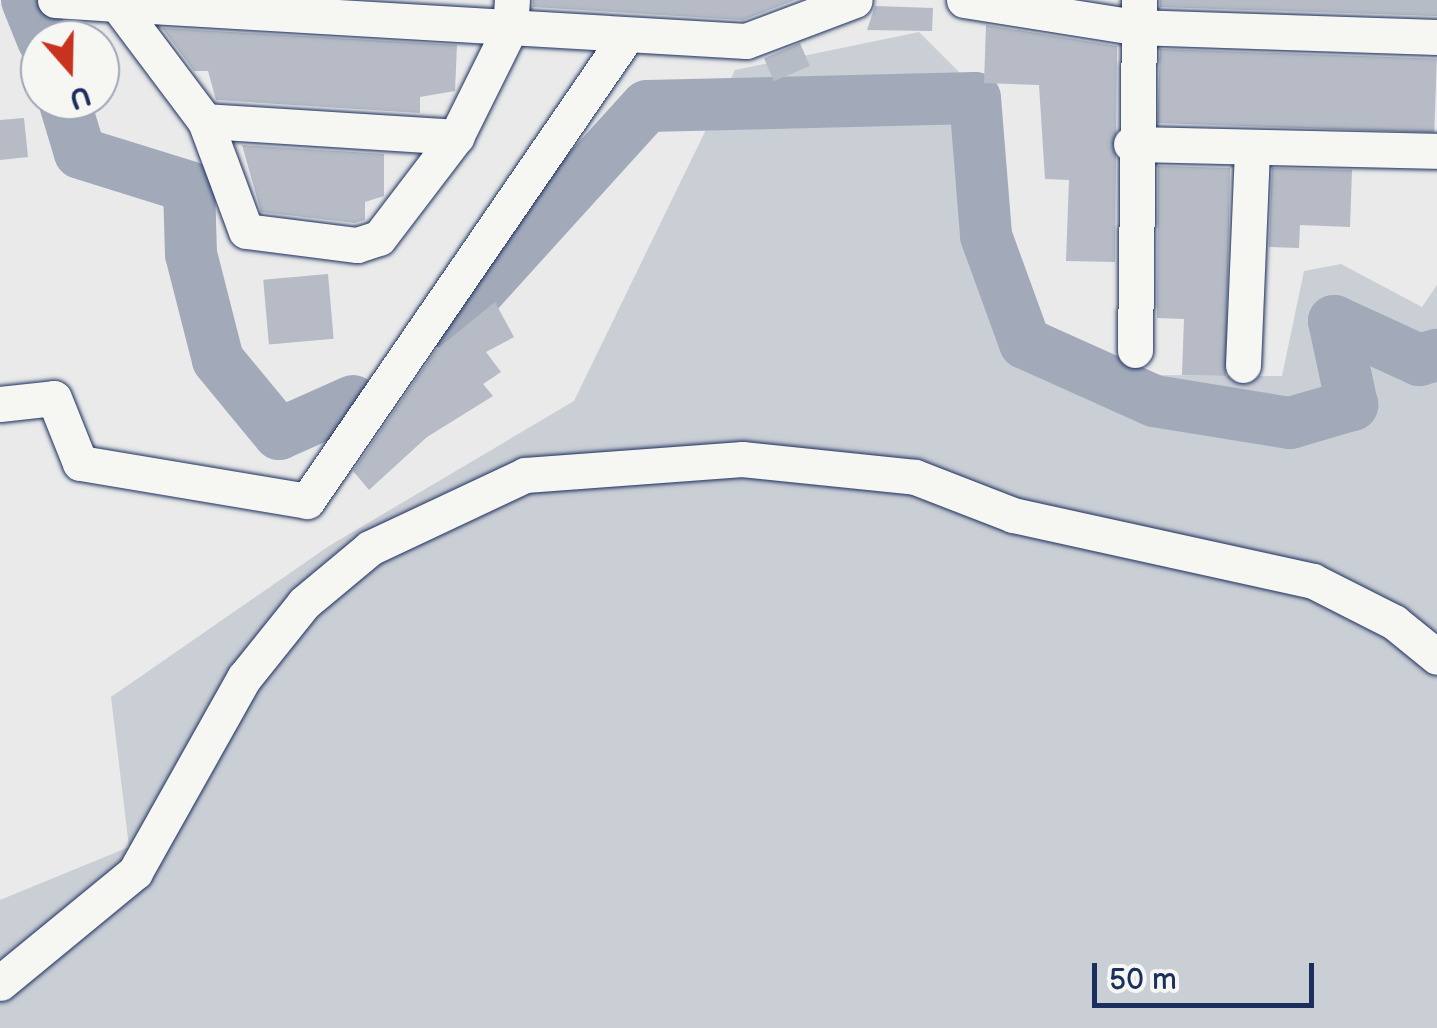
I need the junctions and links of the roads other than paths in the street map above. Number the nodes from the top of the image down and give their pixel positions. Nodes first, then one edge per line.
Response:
1 (56, 0) edge
2 (855, 0) edge
3 (964, 0) edge
4 (118, 4) junction
5 (511, 14) edge
6 (1137, 14) edge
7 (626, 35) junction
8 (1437, 37) edge
9 (205, 120) junction
10 (456, 137) junction
11 (1131, 144) junction
12 (1252, 150) junction
13 (1437, 151) edge
14 (1135, 350) dead end
15 (1243, 365) dead end
16 (0, 404) edge
17 (1437, 657) edge
18 (0, 984) edge

1 - 4 street
2 - 7 street
3 - 6 street
4 - 5 street
4 - 9 street
5 - 7 street
5 - 10 street
6 - 8 street
6 - 11 street
7 - 16 street
9 - 10 street
9 - 10 street
11 - 12 street
11 - 14 street
12 - 13 street
12 - 15 street
17 - 18 street

